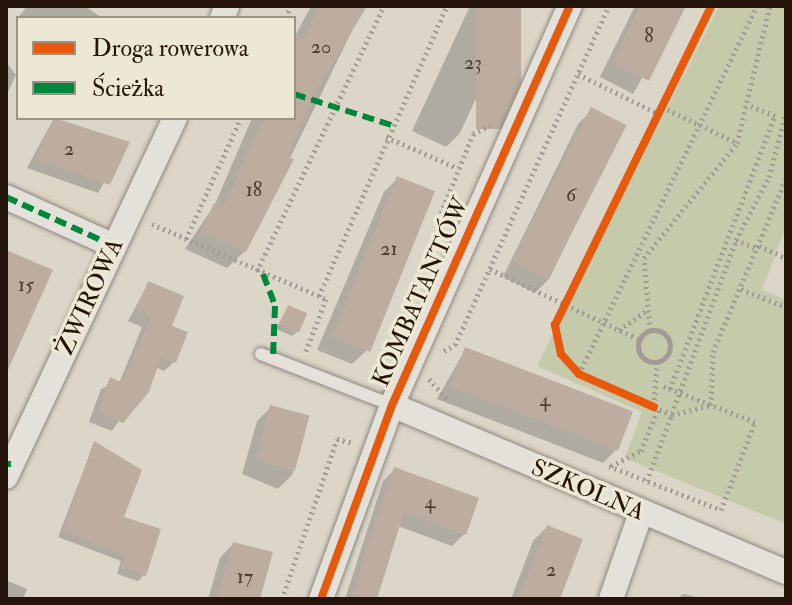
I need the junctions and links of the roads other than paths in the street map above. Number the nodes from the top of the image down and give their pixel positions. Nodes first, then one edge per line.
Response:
1 (570, 6) edge
2 (174, 120) edge
3 (6, 197) edge
4 (114, 246) junction
5 (261, 354) dead end
6 (392, 405) junction
7 (8, 468) edge
8 (641, 513) junction
9 (786, 572) edge
10 (321, 599) edge
11 (611, 599) edge

1 - 6 street, KOMBATANTÓW
2 - 4 street, ŻWIROWA
3 - 4 street
4 - 7 street, ŻWIROWA
5 - 6 lane
6 - 8 street, SZKOLNA
6 - 10 street, KOMBATANTÓW
8 - 9 street, SZKOLNA
8 - 11 street

